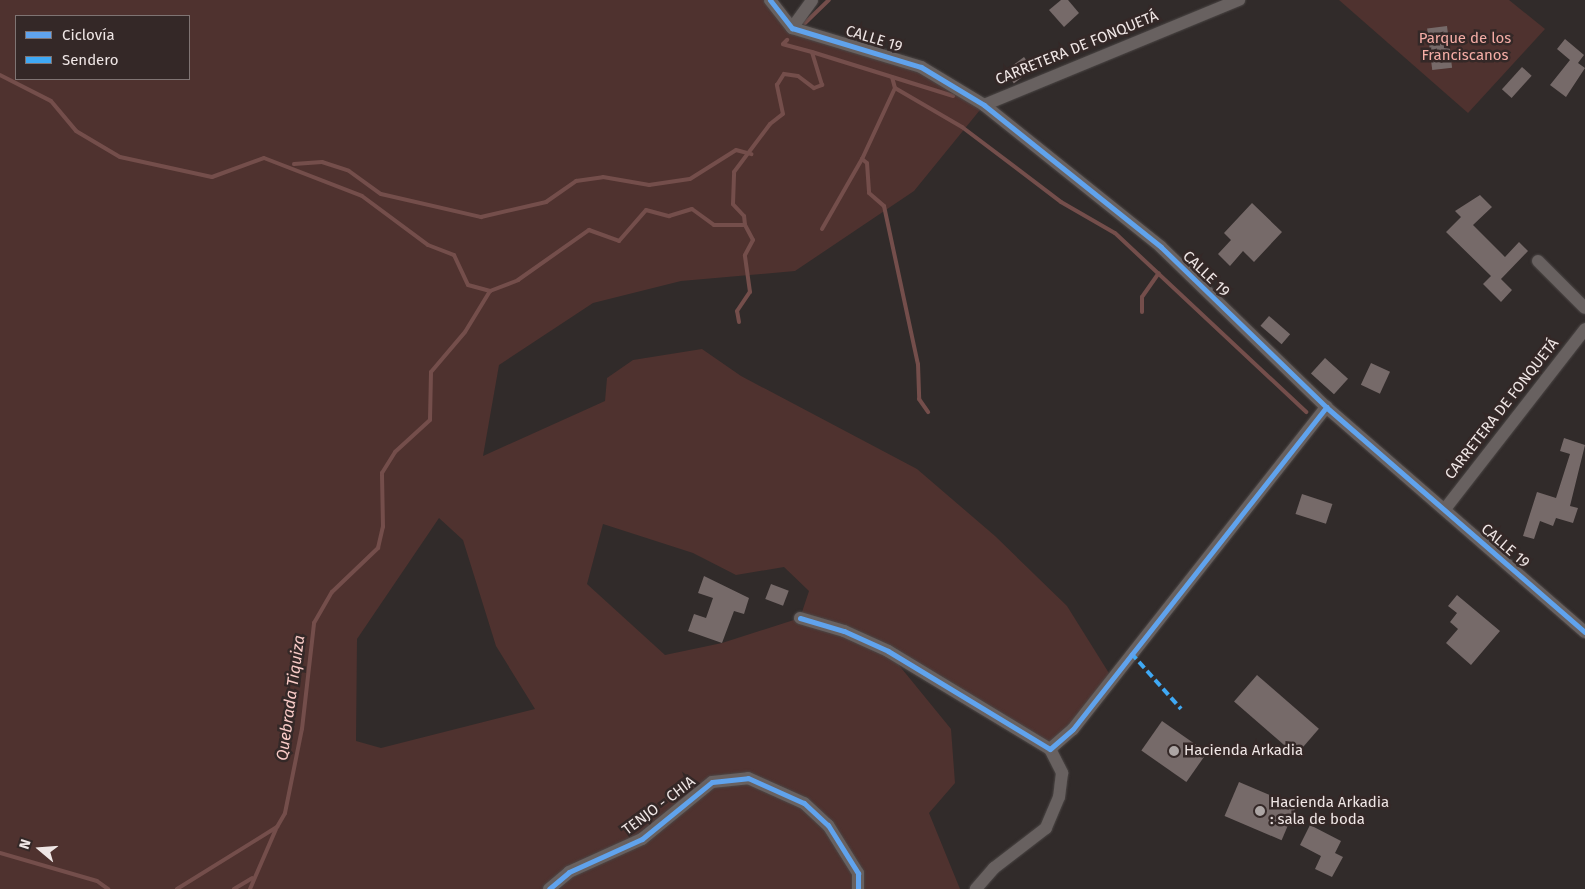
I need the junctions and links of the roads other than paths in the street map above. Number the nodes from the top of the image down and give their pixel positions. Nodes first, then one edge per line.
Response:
1 (770, 0) edge
2 (812, 0) edge
3 (1239, 0) edge
4 (792, 28) junction
5 (984, 105) junction
6 (1538, 261) dead end
7 (1585, 308) edge
8 (1585, 329) edge
9 (1326, 407) junction
10 (1445, 510) junction
11 (800, 618) dead end
12 (1585, 632) edge
13 (1050, 749) junction
14 (548, 889) edge
15 (858, 889) edge
16 (976, 889) edge

1 - 4 street
2 - 4 street
3 - 5 street, CARRETERA DE FONQUETÁ
4 - 5 street, CALLE 19
5 - 9 street, CALLE 19
6 - 7 street
8 - 10 street, CARRETERA DE FONQUETÁ
9 - 10 street, CALLE 19
9 - 13 street
10 - 12 street, CALLE 19
11 - 13 street
13 - 16 street
14 - 15 street, TENJO - CHIA

